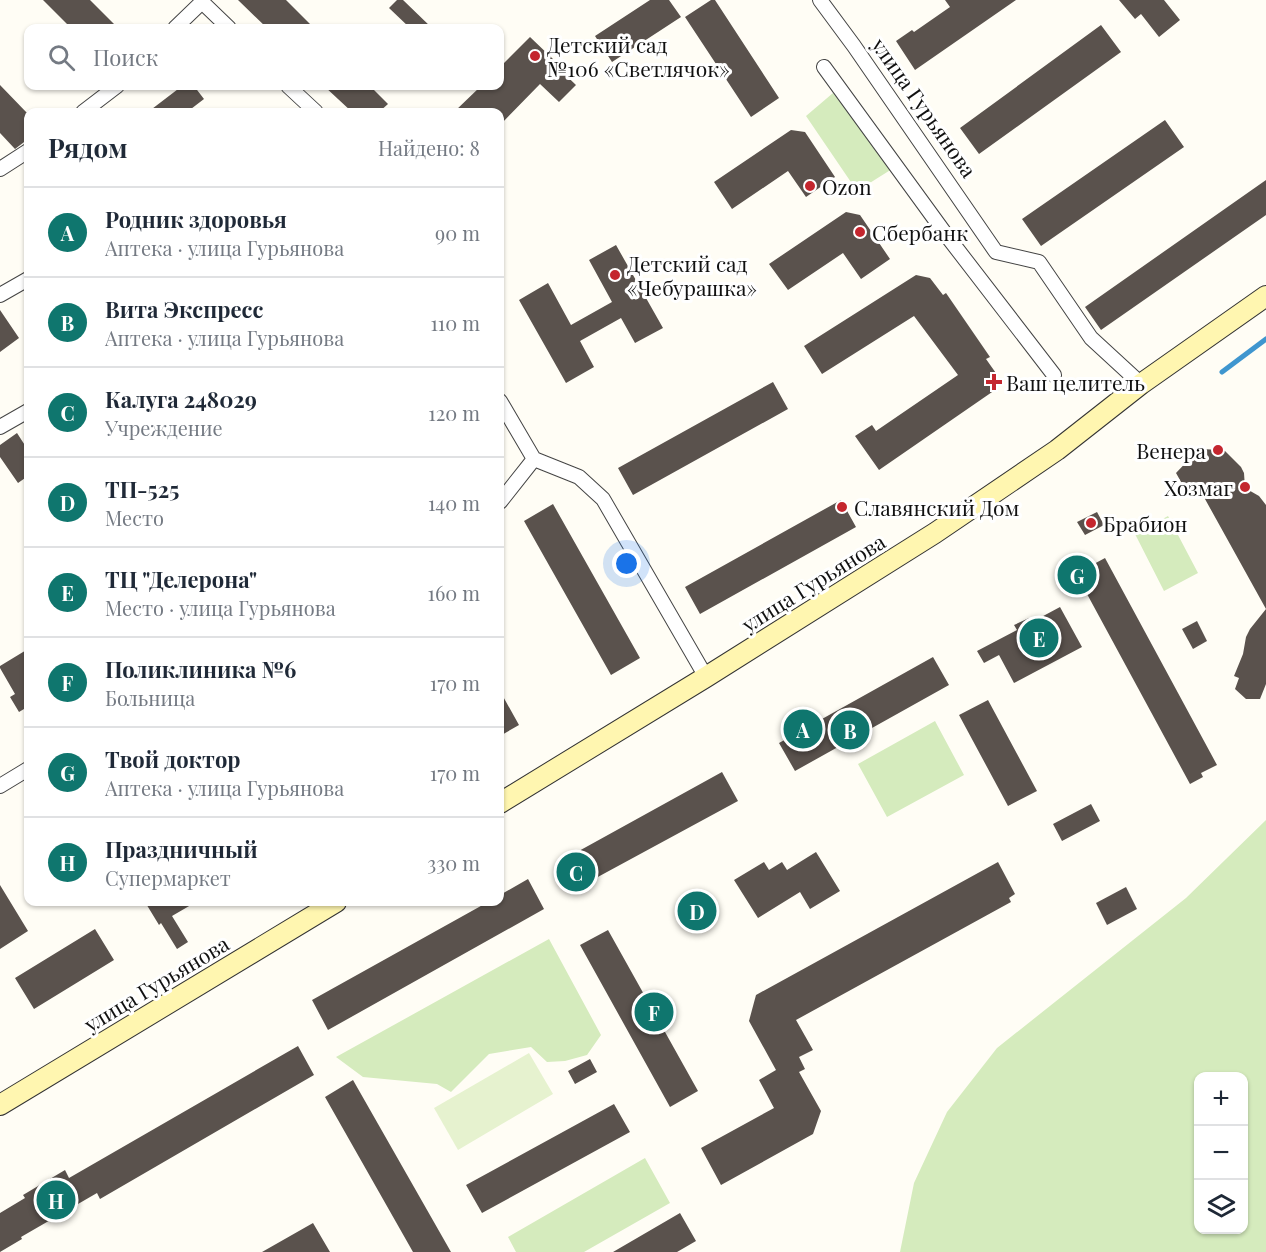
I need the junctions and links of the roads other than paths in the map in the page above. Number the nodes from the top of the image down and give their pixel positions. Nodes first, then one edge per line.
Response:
1 (820, 0) edge
2 (178, 24) edge
3 (225, 24) edge
4 (824, 68) dead end
5 (112, 90) edge
6 (292, 90) edge
7 (88, 108) edge
8 (311, 108) edge
9 (24, 154) edge
10 (0, 169) edge
11 (24, 281) edge
12 (0, 295) edge
13 (1266, 296) edge
14 (1054, 375) dead end
15 (1141, 384) junction
16 (504, 408) edge
17 (24, 413) edge
18 (0, 427) edge
19 (534, 459) junction
20 (504, 496) edge
21 (706, 677) junction
22 (24, 771) edge
23 (0, 786) edge
24 (504, 801) edge
25 (329, 906) edge
26 (0, 1105) edge

1 - 15 street, улица Гурьянова
2 - 3 street
4 - 14 street
5 - 7 street
6 - 8 street
9 - 10 street
11 - 12 street
13 - 15 street, улица Гурьянова
15 - 21 street, улица Гурьянова
16 - 19 street
17 - 18 street
19 - 20 street
19 - 21 street
21 - 24 street, улица Гурьянова
22 - 23 street
25 - 26 street, улица Гурьянова

